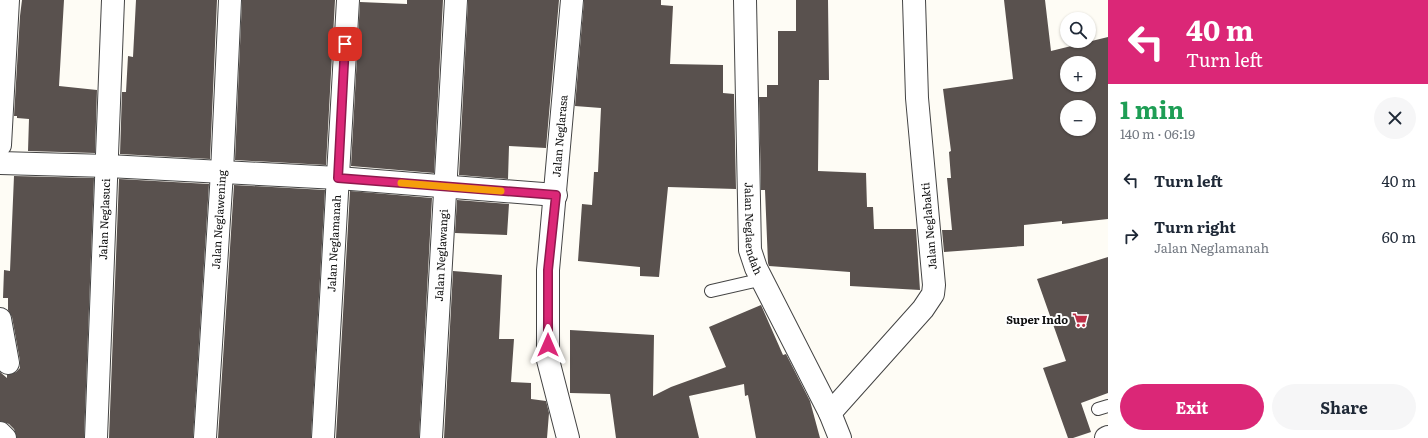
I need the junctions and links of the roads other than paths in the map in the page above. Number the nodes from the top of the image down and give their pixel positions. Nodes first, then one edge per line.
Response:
1 (8, 0) edge
2 (113, 0) edge
3 (230, 0) edge
4 (348, 0) edge
5 (456, 0) edge
6 (572, 0) edge
7 (745, 0) edge
8 (914, 0) edge
9 (0, 145) edge
10 (0, 163) edge
11 (108, 166) junction
12 (222, 172) junction
13 (338, 178) junction
14 (446, 187) junction
15 (556, 195) junction
16 (763, 279) junction
17 (711, 291) dead end
18 (0, 319) edge
19 (8, 363) dead end
20 (830, 413) junction
21 (0, 433) edge
22 (5, 438) edge
23 (96, 438) edge
24 (205, 438) edge
25 (323, 438) edge
26 (431, 438) edge
27 (568, 438) edge
28 (840, 438) edge

1 - 9 street
2 - 11 street, Jalan Neglasuci
3 - 12 street, Jalan Neglawening
4 - 13 street, Jalan Neglamanah
5 - 14 street, Jalan Neglawangi
6 - 15 street, Jalan Neglarasa
7 - 16 street, Jalan Neglaendah
8 - 20 street, Jalan Neglabakti
10 - 11 street
11 - 12 street
11 - 23 street, Jalan Neglasuci
12 - 13 street
12 - 24 street, Jalan Neglawening
13 - 14 street
13 - 25 street, Jalan Neglamanah
14 - 15 street
14 - 26 street, Jalan Neglawangi
15 - 27 street, Jalan Neglarasa
16 - 17 lane
16 - 20 street, Jalan Neglaendah
18 - 19 street
20 - 28 street, Jalan Neglaendah
21 - 22 street

